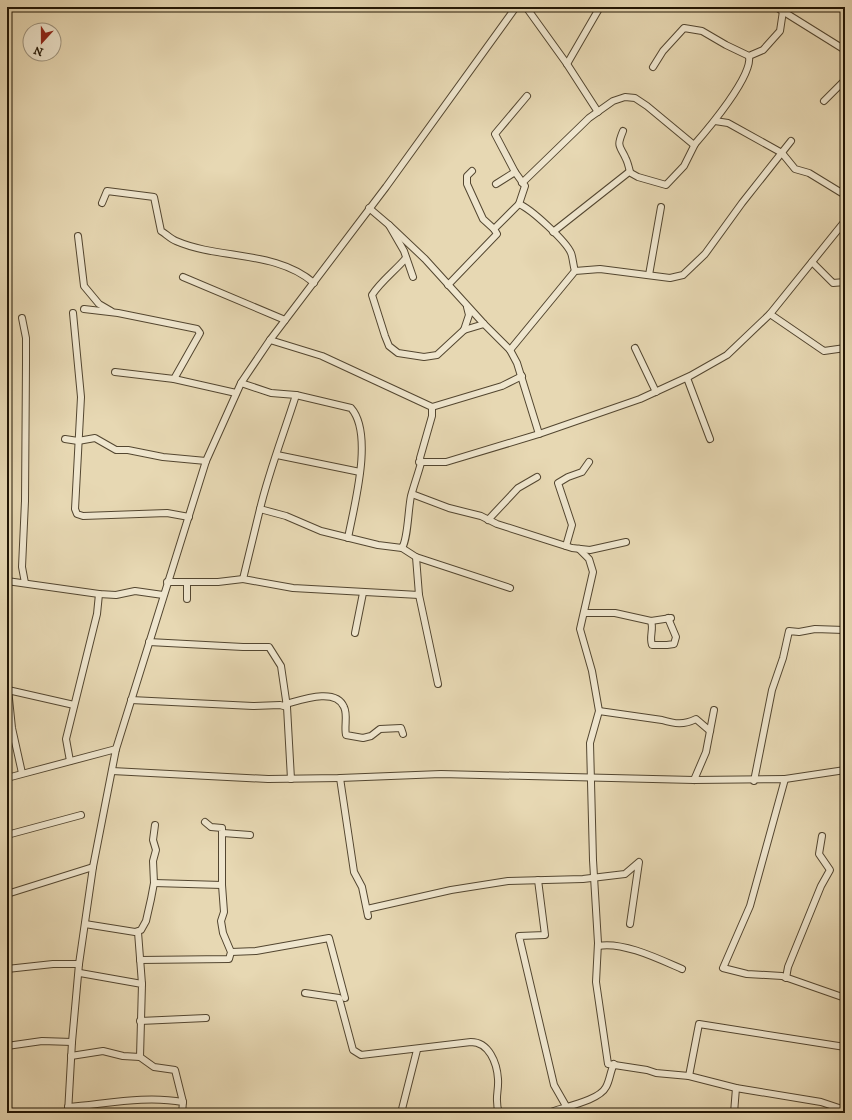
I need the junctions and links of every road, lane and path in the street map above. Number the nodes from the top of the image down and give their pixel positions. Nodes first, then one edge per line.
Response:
1 (516, 7) edge
2 (526, 7) edge
3 (600, 7) edge
4 (776, 7) edge
5 (783, 11) junction
6 (845, 50) edge
7 (750, 56) junction
8 (567, 64) junction
9 (653, 67) dead end
10 (845, 80) edge
11 (527, 96) dead end
12 (824, 101) dead end
13 (598, 112) junction
14 (715, 121) junction
15 (623, 131) dead end
16 (792, 141) dead end
17 (695, 144) junction
18 (782, 153) junction
19 (472, 171) dead end
20 (515, 172) junction
21 (630, 172) junction
22 (522, 183) junction
23 (496, 184) dead end
24 (845, 195) edge
25 (102, 203) dead end
26 (519, 204) junction
27 (661, 207) dead end
28 (369, 208) junction
29 (845, 221) edge
30 (388, 225) junction
31 (494, 229) junction
32 (553, 232) junction
33 (78, 236) dead end
34 (406, 258) junction
35 (812, 262) junction
36 (575, 271) junction
37 (649, 275) junction
38 (413, 277) dead end
39 (184, 278) dead end
40 (845, 282) edge
41 (314, 283) junction
42 (448, 285) junction
43 (467, 306) junction
44 (84, 309) dead end
45 (73, 313) dead end
46 (114, 313) junction
47 (770, 314) junction
48 (22, 318) dead end
49 (285, 320) junction
50 (484, 324) junction
51 (464, 330) junction
52 (270, 340) junction
53 (635, 348) dead end
54 (845, 348) edge
55 (510, 350) junction
56 (115, 372) dead end
57 (522, 376) junction
58 (687, 378) junction
59 (174, 379) junction
60 (242, 383) junction
61 (656, 392) junction
62 (236, 393) junction
63 (296, 395) junction
64 (432, 407) junction
65 (539, 434) junction
66 (65, 439) dead end
67 (710, 439) dead end
68 (78, 440) junction
69 (277, 455) junction
70 (206, 461) junction
71 (420, 462) junction
72 (589, 462) dead end
73 (360, 472) junction
74 (537, 477) dead end
75 (412, 494) junction
76 (260, 509) junction
77 (189, 517) junction
78 (488, 520) junction
79 (348, 538) junction
80 (626, 542) dead end
81 (566, 546) junction
82 (402, 548) junction
83 (579, 549) junction
84 (416, 557) junction
85 (243, 579) junction
86 (7, 580) edge
87 (167, 582) junction
88 (187, 582) junction
89 (25, 583) junction
90 (510, 588) dead end
91 (363, 593) junction
92 (99, 594) junction
93 (163, 595) junction
94 (419, 595) junction
95 (187, 599) dead end
96 (584, 613) junction
97 (651, 620) junction
98 (844, 630) edge
99 (355, 633) dead end
100 (149, 642) junction
101 (438, 684) dead end
102 (7, 689) edge
103 (131, 700) junction
104 (74, 705) junction
105 (286, 706) junction
106 (714, 710) dead end
107 (599, 711) junction
108 (710, 731) junction
109 (403, 734) dead end
110 (116, 749) junction
111 (70, 761) junction
112 (845, 770) edge
113 (112, 771) junction
114 (22, 773) junction
115 (7, 778) edge
116 (291, 778) junction
117 (340, 778) junction
118 (591, 778) junction
119 (785, 779) junction
120 (694, 780) junction
121 (754, 781) junction
122 (81, 815) dead end
123 (205, 822) dead end
124 (156, 825) dead end
125 (223, 833) junction
126 (7, 835) edge
127 (250, 835) dead end
128 (822, 836) dead end
129 (93, 867) junction
130 (594, 876) junction
131 (538, 880) junction
132 (154, 883) junction
133 (222, 885) junction
134 (7, 894) edge
135 (85, 924) junction
136 (630, 924) dead end
137 (138, 932) junction
138 (598, 946) junction
139 (232, 952) junction
140 (140, 960) junction
141 (79, 964) junction
142 (7, 969) edge
143 (682, 969) dead end
144 (80, 972) junction
145 (786, 978) junction
146 (142, 984) junction
147 (306, 993) dead end
148 (345, 998) dead end
149 (845, 998) edge
150 (206, 1018) dead end
151 (140, 1020) junction
152 (72, 1042) junction
153 (7, 1046) edge
154 (845, 1047) edge
155 (417, 1050) junction
156 (71, 1056) junction
157 (140, 1057) junction
158 (611, 1067) junction
159 (689, 1076) junction
160 (736, 1088) junction
161 (183, 1102) junction
162 (566, 1106) junction
163 (68, 1110) edge
164 (845, 1112) edge
165 (182, 1113) edge
166 (401, 1113) edge
167 (499, 1113) edge
168 (548, 1113) edge
169 (734, 1113) edge

1 - 28 street
2 - 8 street
3 - 8 street
4 - 5 street
5 - 6 street
5 - 7 street
7 - 9 street
7 - 14 street
8 - 13 street
10 - 12 street
11 - 20 street
13 - 17 street
13 - 22 street
14 - 17 street
14 - 18 street
15 - 21 street
16 - 18 street
17 - 21 street
18 - 24 street
18 - 37 street
19 - 31 street
20 - 22 street
20 - 23 street
21 - 32 street
22 - 26 street
25 - 41 street
26 - 31 street
26 - 32 street
27 - 37 street
28 - 30 street
28 - 41 street
29 - 35 street
30 - 34 street
30 - 42 street
31 - 42 street
32 - 36 street
33 - 46 street
34 - 38 street
34 - 51 street
35 - 40 street
35 - 47 street
36 - 37 street
36 - 55 street
39 - 49 street
41 - 49 street
42 - 43 street
43 - 50 street
43 - 51 street
44 - 46 street
45 - 68 street
46 - 59 street
47 - 54 street
47 - 58 street
48 - 89 street
49 - 52 street
50 - 51 street
50 - 55 street
52 - 60 street
52 - 64 street
53 - 61 street
55 - 57 street
56 - 59 street
57 - 64 street
57 - 65 street
58 - 61 street
58 - 67 street
59 - 62 street
60 - 62 street
60 - 63 street
61 - 65 street
62 - 70 street
63 - 69 street
63 - 73 street
64 - 71 street
65 - 71 street
66 - 68 street
68 - 70 street
68 - 77 street
69 - 73 street
69 - 76 street
70 - 77 street
71 - 75 street
72 - 81 street
73 - 79 street
74 - 78 street
75 - 78 street
75 - 82 street
76 - 79 street
76 - 85 street
77 - 87 street
78 - 81 street
79 - 82 street
80 - 83 street
81 - 83 street
82 - 84 street
83 - 96 street
84 - 90 street
84 - 94 street
85 - 88 street
85 - 91 street
86 - 89 street
87 - 88 street
87 - 93 street
88 - 95 street
89 - 92 street
91 - 94 street
91 - 99 street
92 - 93 street
92 - 104 street
93 - 100 street
94 - 101 street
96 - 97 street
96 - 107 street
97 - 97 street
98 - 121 street
100 - 103 street
100 - 105 street
102 - 104 street
102 - 114 street
103 - 105 street
103 - 110 street
104 - 111 street
105 - 109 street
105 - 116 street
106 - 108 street
107 - 108 street
107 - 118 street
108 - 120 street
110 - 111 street
110 - 113 street
111 - 114 street
112 - 119 street
113 - 116 street
113 - 129 street
114 - 115 street
116 - 117 street
117 - 118 street
117 - 131 street
118 - 120 street
118 - 130 street
119 - 121 street
119 - 145 street
120 - 121 street
122 - 126 street
123 - 125 street
124 - 132 street
125 - 127 street
125 - 133 street
128 - 145 street
129 - 134 street
129 - 135 street
130 - 131 street
130 - 136 street
130 - 138 street
131 - 162 street
132 - 133 street
132 - 137 street
133 - 139 street
135 - 137 street
135 - 141 street
137 - 140 street
138 - 143 street
138 - 158 street
139 - 140 street
139 - 148 street
140 - 146 street
141 - 142 street
141 - 144 street
144 - 146 street
144 - 152 street
145 - 149 street
146 - 151 street
147 - 155 street
150 - 151 street
151 - 157 street
152 - 153 street
152 - 156 street
154 - 159 street
155 - 166 street
155 - 167 street
156 - 157 street
156 - 163 street
157 - 161 street
158 - 159 street
158 - 162 street
159 - 160 street
160 - 164 street
160 - 169 street
161 - 163 street
161 - 165 street
162 - 168 street

